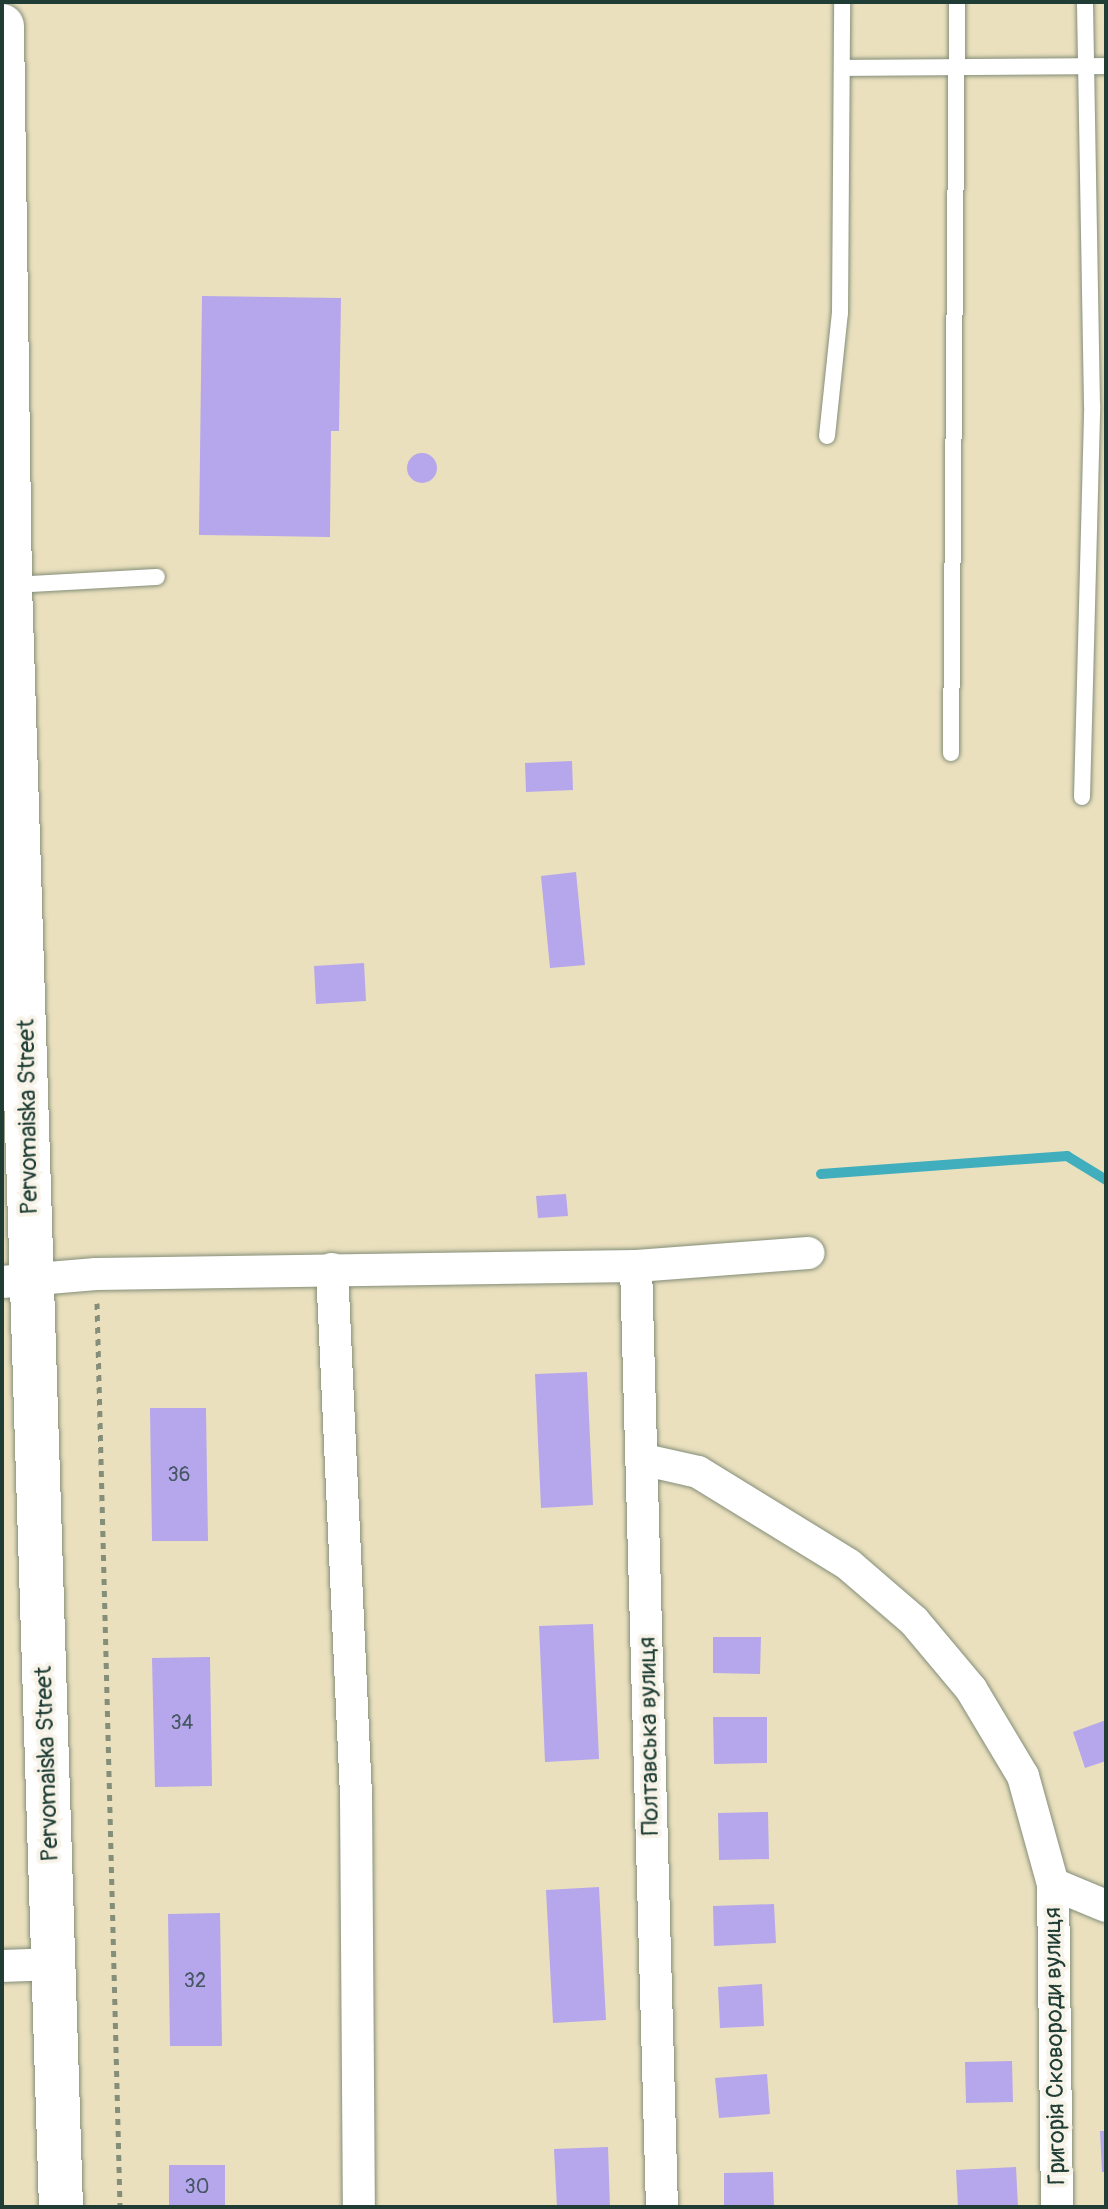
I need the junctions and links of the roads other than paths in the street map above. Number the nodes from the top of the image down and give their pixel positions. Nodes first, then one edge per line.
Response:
1 (842, 2) edge
2 (957, 2) edge
3 (1085, 2) edge
4 (2, 26) edge
5 (1086, 66) junction
6 (1106, 66) edge
7 (956, 67) junction
8 (842, 68) junction
9 (3, 334) edge
10 (827, 436) dead end
11 (157, 577) dead end
12 (10, 585) junction
13 (951, 753) dead end
14 (1082, 797) dead end
15 (13, 984) edge
16 (809, 1253) dead end
17 (636, 1266) junction
18 (332, 1269) junction
19 (17, 1281) edge
20 (645, 1460) junction
21 (1053, 1884) junction
22 (1106, 1906) edge
23 (54, 1964) junction
24 (2, 1966) edge
25 (61, 2207) edge
26 (359, 2207) edge
27 (662, 2207) edge
28 (1057, 2207) edge

1 - 8 lane
2 - 7 lane
3 - 5 lane
4 - 9 main road, Pervomaiska Street
5 - 6 lane
5 - 7 lane
5 - 14 lane
7 - 8 lane
7 - 13 lane
8 - 10 lane
9 - 12 main road, Pervomaiska Street
11 - 12 lane
12 - 15 main road, Pervomaiska Street
15 - 19 main road, Pervomaiska Street
16 - 17 street
17 - 18 street
17 - 20 street, Полтавська вулиця
18 - 19 street
18 - 26 street
19 - 23 main road, Pervomaiska Street
20 - 21 street, Григорія Сковороди вулиця
20 - 27 street, Полтавська вулиця
21 - 22 street
21 - 28 street, Григорія Сковороди вулиця
23 - 24 street
23 - 25 main road, Pervomaiska Street

